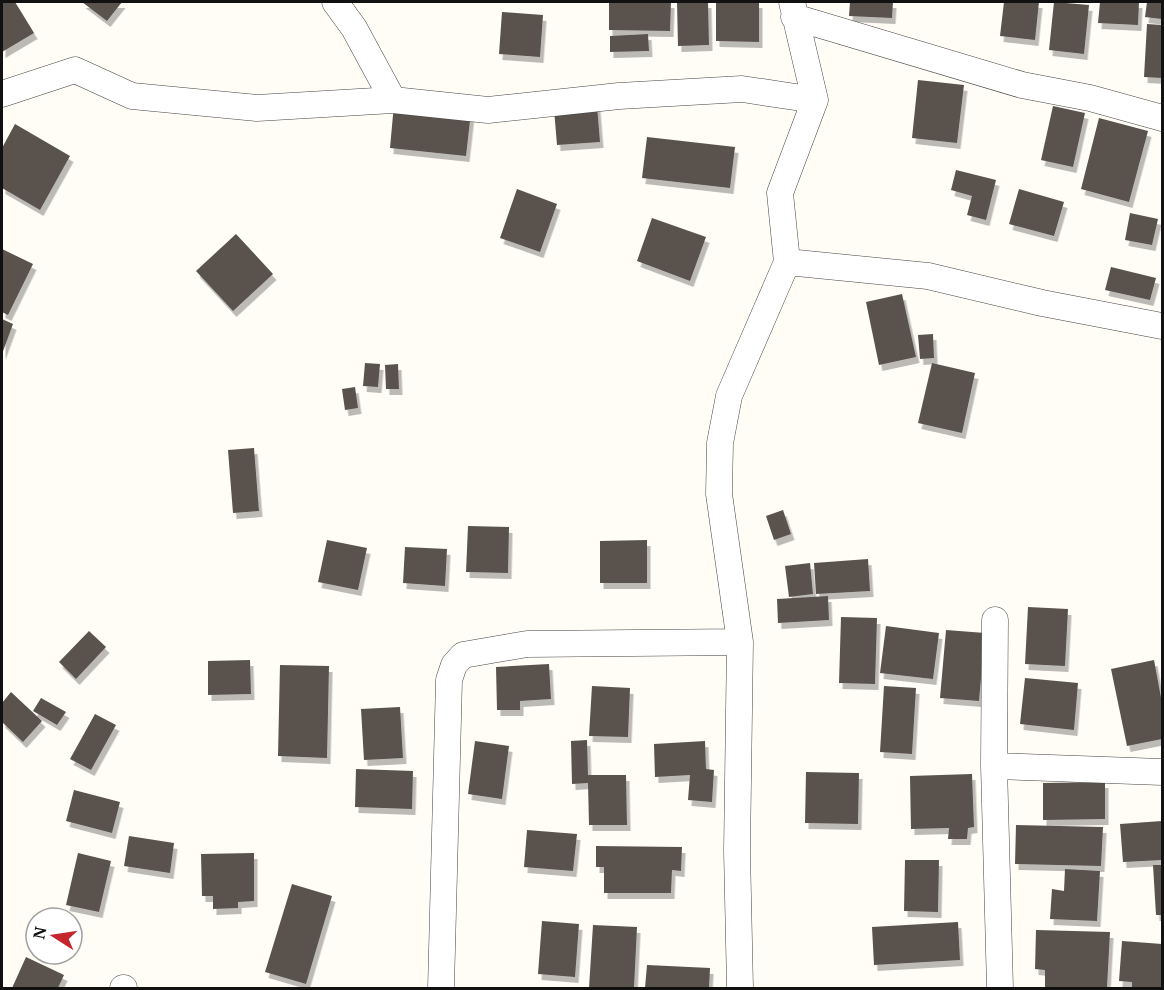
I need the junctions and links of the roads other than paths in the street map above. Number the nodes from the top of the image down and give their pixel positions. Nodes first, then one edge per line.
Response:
1 (336, 2) edge
2 (793, 9) edge
3 (2, 94) edge
4 (393, 100) junction
5 (815, 100) junction
6 (1162, 118) edge
7 (787, 262) junction
8 (1162, 326) edge
9 (995, 620) dead end
10 (740, 642) junction
11 (994, 766) junction
12 (1162, 772) edge
13 (441, 988) edge
14 (740, 988) edge
15 (1000, 988) edge

1 - 4 street
2 - 5 street
2 - 6 street
3 - 4 street
4 - 5 street
5 - 7 street
7 - 8 street
7 - 10 street
9 - 11 street
10 - 13 street
10 - 14 street
11 - 12 street
11 - 15 street

